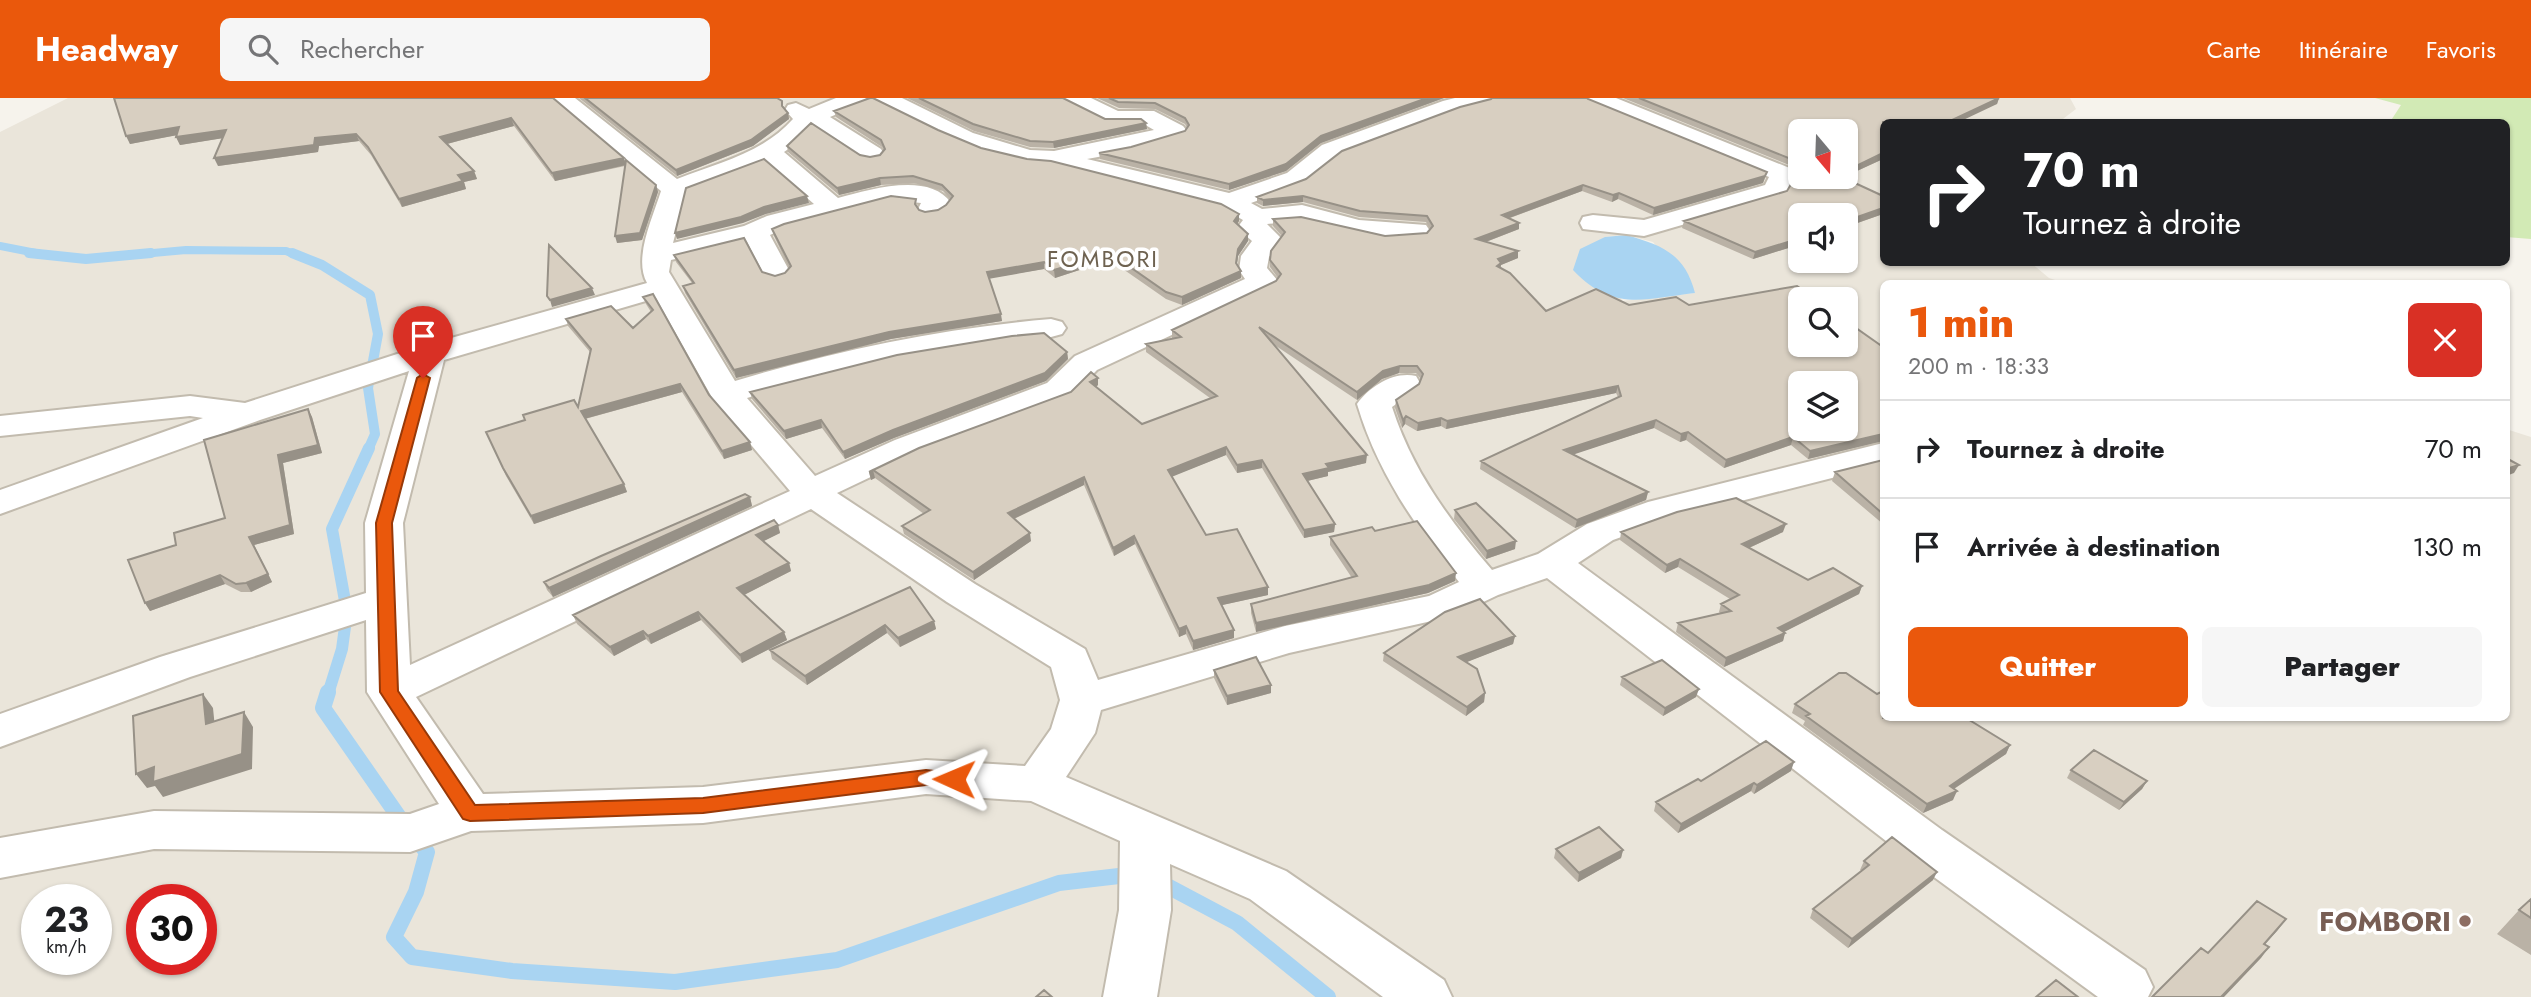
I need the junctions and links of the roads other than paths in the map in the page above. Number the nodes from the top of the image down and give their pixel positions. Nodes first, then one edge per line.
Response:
1 (561, 98) edge
2 (789, 98) edge
3 (855, 98) edge
4 (884, 98) edge
5 (1073, 98) edge
6 (1482, 98) edge
7 (1596, 98) edge
8 (806, 118) junction
9 (769, 152) junction
10 (872, 154) edge
11 (1052, 158) junction
12 (674, 189) junction
13 (833, 207) junction
14 (931, 209) edge
15 (1245, 210) junction
16 (1593, 223) dead end
17 (1416, 231) edge
18 (753, 232) junction
19 (660, 271) junction
20 (776, 272) dead end
21 (1051, 328) dead end
22 (430, 354) junction
23 (1404, 383) dead end
24 (726, 394) junction
25 (248, 413) junction
26 (0, 426) edge
27 (1880, 455) edge
28 (812, 493) junction
29 (0, 503) edge
30 (1552, 563) junction
31 (1484, 586) junction
32 (386, 600) junction
33 (389, 692) junction
34 (1082, 700) junction
35 (0, 731) edge
36 (1037, 784) junction
37 (470, 813) junction
38 (1145, 832) junction
39 (0, 858) edge
40 (2126, 987) dead end
41 (1130, 997) edge
42 (1424, 997) edge

1 - 12 street
2 - 8 street
3 - 8 street
4 - 11 street
5 - 11 street
6 - 15 street
7 - 16 street
8 - 9 street
8 - 10 street
9 - 12 street
9 - 13 street
11 - 15 street
12 - 19 street
13 - 14 street
13 - 18 street
15 - 17 street
15 - 28 street
18 - 19 street
18 - 20 street
19 - 22 street
19 - 24 street
21 - 24 street
22 - 25 street
22 - 32 street
23 - 31 street
24 - 28 street
25 - 26 street
25 - 29 street
27 - 30 street
28 - 33 street
28 - 34 street
30 - 31 street
30 - 40 street
31 - 34 street
32 - 33 street
32 - 35 street
33 - 37 street
34 - 36 street
36 - 37 street
36 - 38 street
37 - 39 street
38 - 41 street
38 - 42 street

